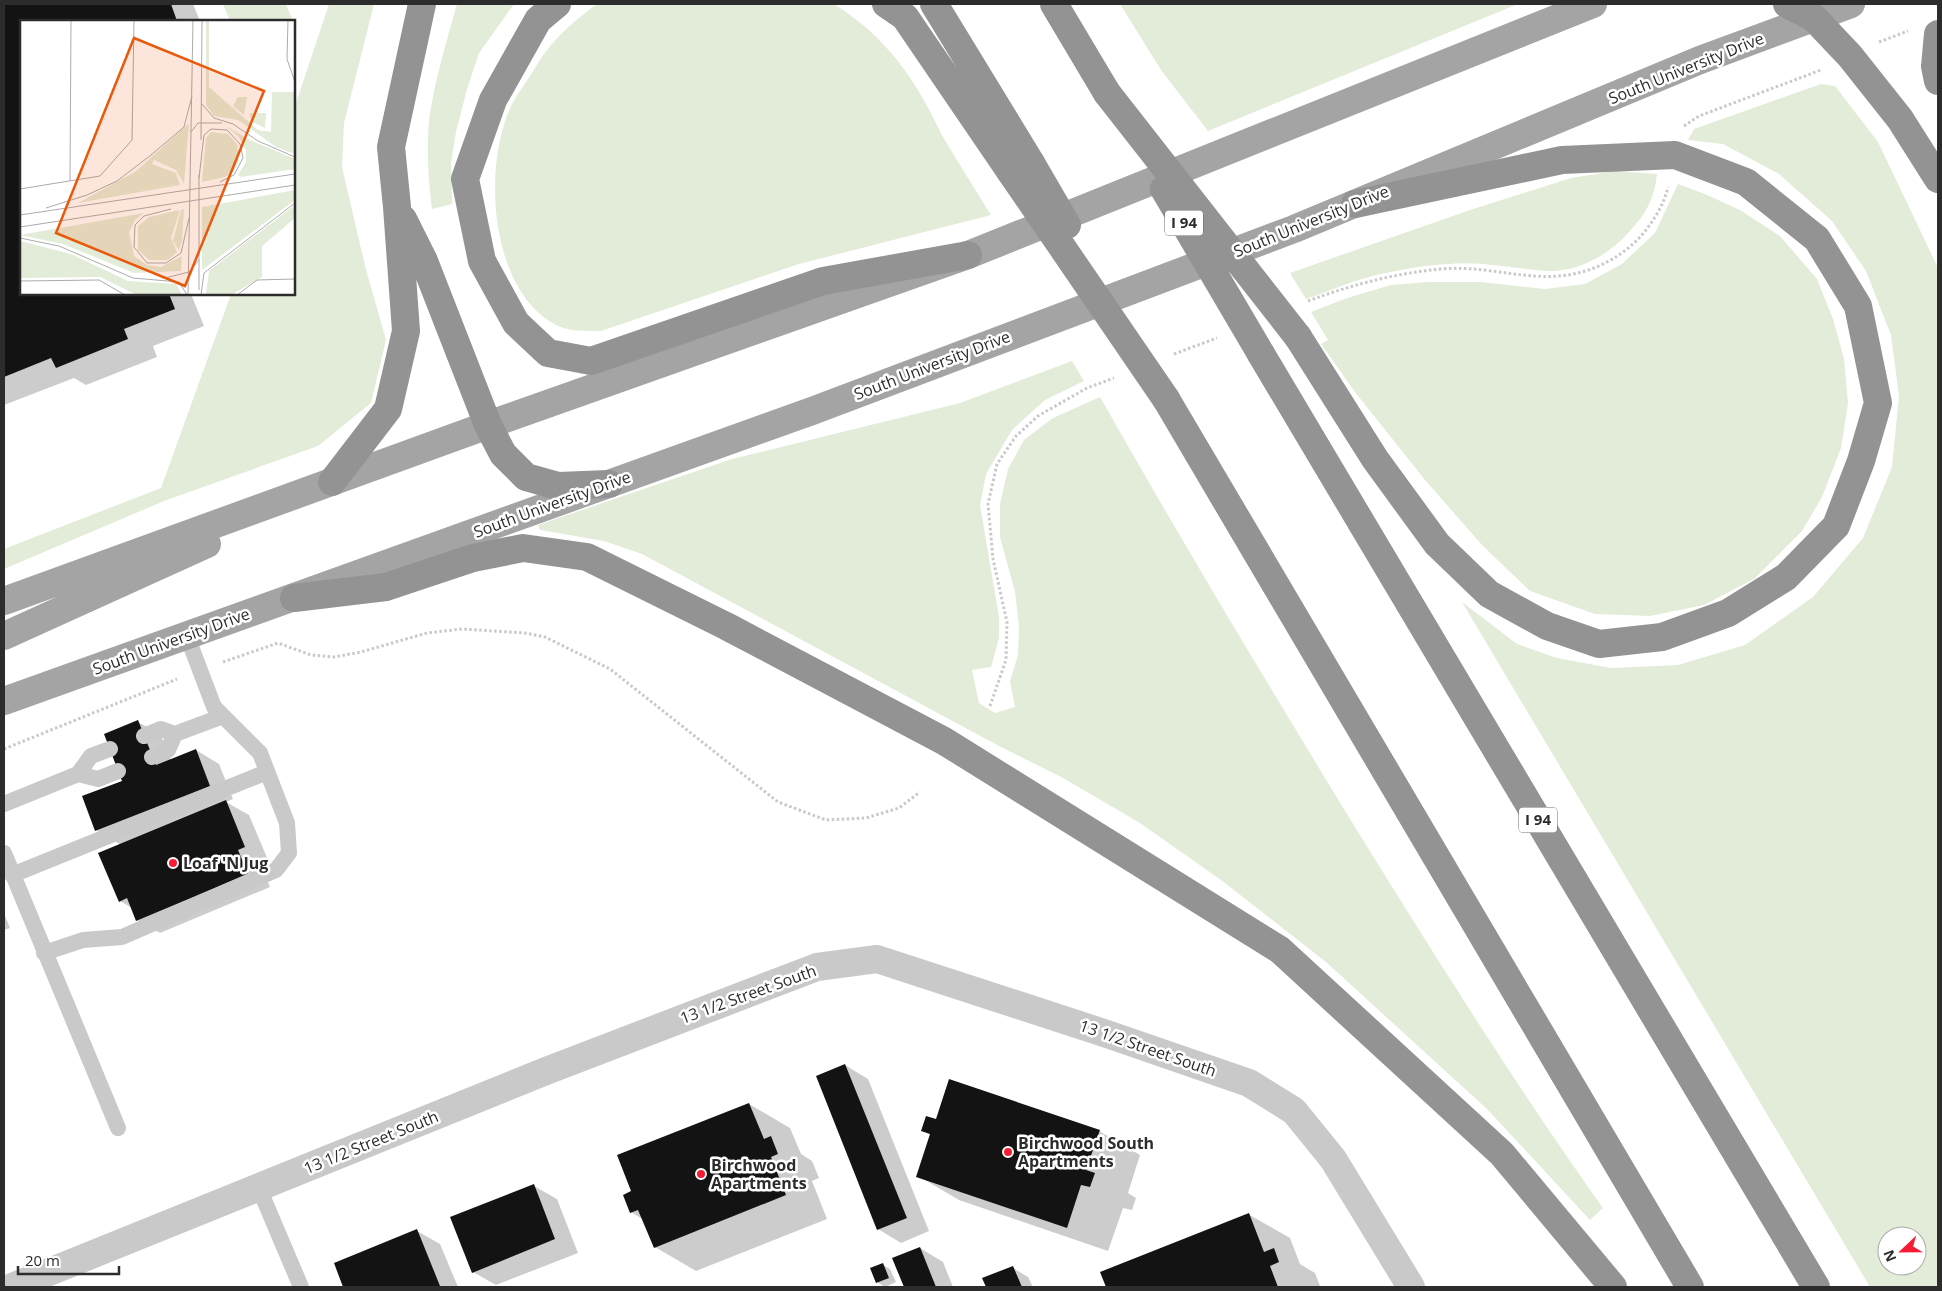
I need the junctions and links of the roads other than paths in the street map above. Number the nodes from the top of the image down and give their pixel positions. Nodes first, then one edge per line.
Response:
1 (422, 4) edge
2 (557, 4) edge
3 (886, 4) edge
4 (934, 4) edge
5 (1054, 4) edge
6 (1593, 4) edge
7 (1787, 4) edge
8 (1851, 4) edge
9 (1814, 18) junction
10 (1938, 34) edge
11 (1938, 81) edge
12 (1107, 93) junction
13 (1021, 167) junction
14 (1938, 179) edge
15 (1355, 204) junction
16 (397, 207) junction
17 (968, 255) junction
18 (488, 425) junction
19 (332, 482) junction
20 (609, 484) junction
21 (294, 598) junction
22 (4, 601) edge
23 (4, 636) edge
24 (187, 636) junction
25 (4, 701) edge
26 (224, 716) junction
27 (175, 734) junction
28 (144, 736) dead end
29 (110, 749) dead end
30 (152, 757) dead end
31 (118, 771) dead end
32 (267, 772) junction
33 (78, 774) junction
34 (4, 804) edge
35 (4, 853) edge
36 (12, 874) junction
37 (44, 953) junction
38 (118, 1128) dead end
39 (259, 1188) junction
40 (12, 1287) edge
41 (301, 1287) edge
42 (1411, 1287) edge
43 (1613, 1287) edge
44 (1690, 1287) edge
45 (1816, 1287) edge

1 - 16 highway
2 - 17 highway
3 - 13 highway
4 - 13 highway
5 - 12 highway, I 94
6 - 17 main road
7 - 9 highway
8 - 9 main road, South University Drive
9 - 14 highway
9 - 15 main road, South University Drive
10 - 11 highway
12 - 15 highway, bridge
12 - 45 highway, I 94, bridge
13 - 44 highway, bridge
15 - 20 main road, South University Drive
16 - 18 highway
16 - 19 highway
17 - 18 main road
18 - 19 main road
18 - 20 highway
19 - 22 main road
19 - 23 main road
20 - 21 main road, South University Drive
21 - 24 main road, South University Drive
21 - 43 highway
24 - 25 main road, South University Drive
24 - 26 lane
26 - 27 lane
26 - 32 lane
27 - 28 lane
27 - 30 lane
29 - 33 lane
31 - 33 lane
32 - 36 lane
32 - 37 lane
33 - 34 lane
35 - 36 lane
36 - 37 lane
37 - 38 lane
39 - 40 street, 13 1/2 Street South
39 - 41 lane
39 - 42 street, 13 1/2 Street South

